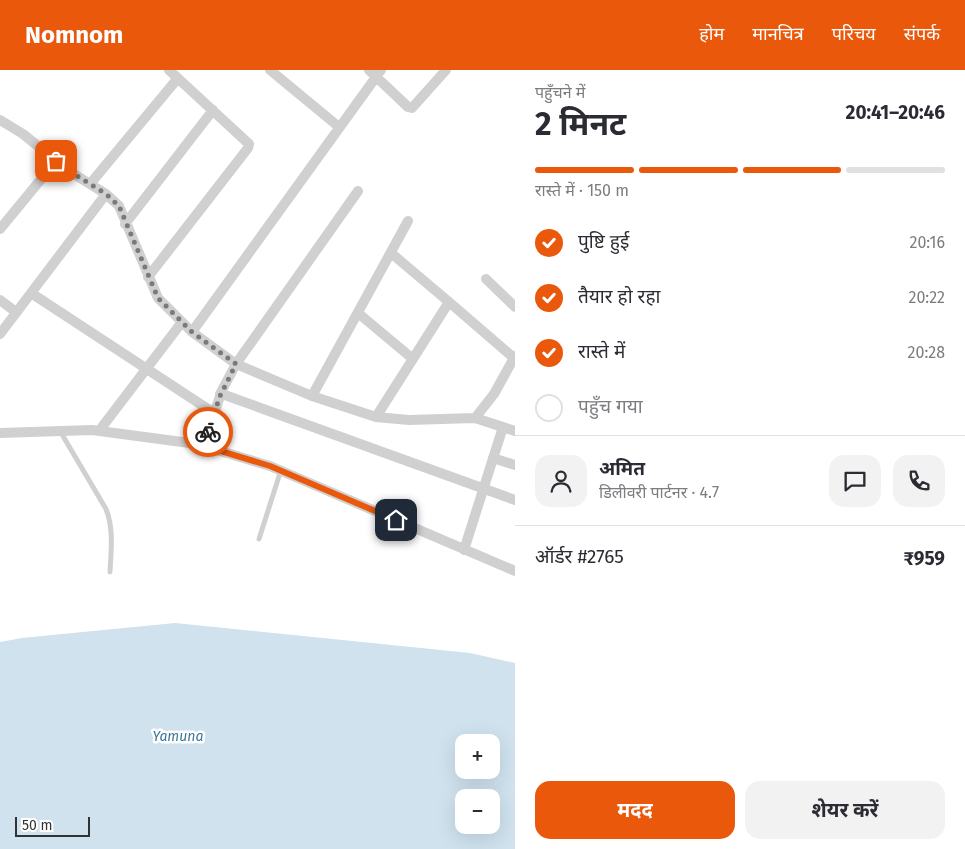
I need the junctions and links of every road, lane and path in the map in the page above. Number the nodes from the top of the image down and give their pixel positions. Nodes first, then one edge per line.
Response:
1 (170, 70) edge
2 (270, 70) edge
3 (446, 70) edge
4 (375, 72) edge
5 (178, 78) junction
6 (213, 110) junction
7 (0, 120) edge
8 (339, 127) junction
9 (56, 161) junction
10 (90, 184) junction
11 (358, 191) dead end
12 (106, 194) junction
13 (408, 221) dead end
14 (125, 224) junction
15 (0, 229) edge
16 (391, 253) junction
17 (148, 278) junction
18 (486, 279) dead end
19 (31, 293) junction
20 (0, 300) edge
21 (449, 302) junction
22 (515, 307) edge
23 (16, 312) junction
24 (358, 313) junction
25 (182, 322) junction
26 (192, 332) junction
27 (0, 334) edge
28 (514, 357) edge
29 (414, 358) junction
30 (236, 364) junction
31 (146, 368) junction
32 (220, 394) junction
33 (312, 396) junction
34 (214, 413) junction
35 (376, 417) junction
36 (475, 418) junction
37 (503, 428) junction
38 (60, 431) junction
39 (98, 431) junction
40 (515, 431) edge
41 (0, 434) edge
42 (204, 446) junction
43 (493, 458) junction
44 (515, 465) edge
45 (281, 470) junction
46 (483, 490) junction
47 (515, 500) edge
48 (259, 538) dead end
49 (464, 550) junction
50 (515, 570) edge
51 (110, 572) dead end

1 - 5 street
2 - 8 street
3 - 4 street
4 - 8 street
5 - 6 street
5 - 10 street
6 - 14 street
6 - 17 street
7 - 9 street
8 - 26 street
9 - 10 street
9 - 15 street
10 - 12 street
11 - 30 street
12 - 14 street
12 - 19 street
13 - 16 street
14 - 17 street
16 - 21 street
16 - 24 street
17 - 25 street
18 - 22 street
19 - 23 street
19 - 31 street
20 - 23 street
21 - 28 street
21 - 29 street
23 - 27 street
24 - 29 street
24 - 33 street
25 - 26 street
25 - 31 street
26 - 30 street
28 - 36 street
29 - 35 street
30 - 32 street
30 - 33 street
31 - 34 street
31 - 39 street
32 - 34 street
32 - 46 street
33 - 35 street
34 - 42 street
35 - 36 street
36 - 37 street
37 - 40 street
37 - 43 street
38 - 39 street
38 - 41 street
38 - 51 lane
39 - 42 street
42 - 45 street
43 - 44 street
43 - 46 street
45 - 48 lane
45 - 49 street
46 - 47 street
46 - 49 street
49 - 50 street

